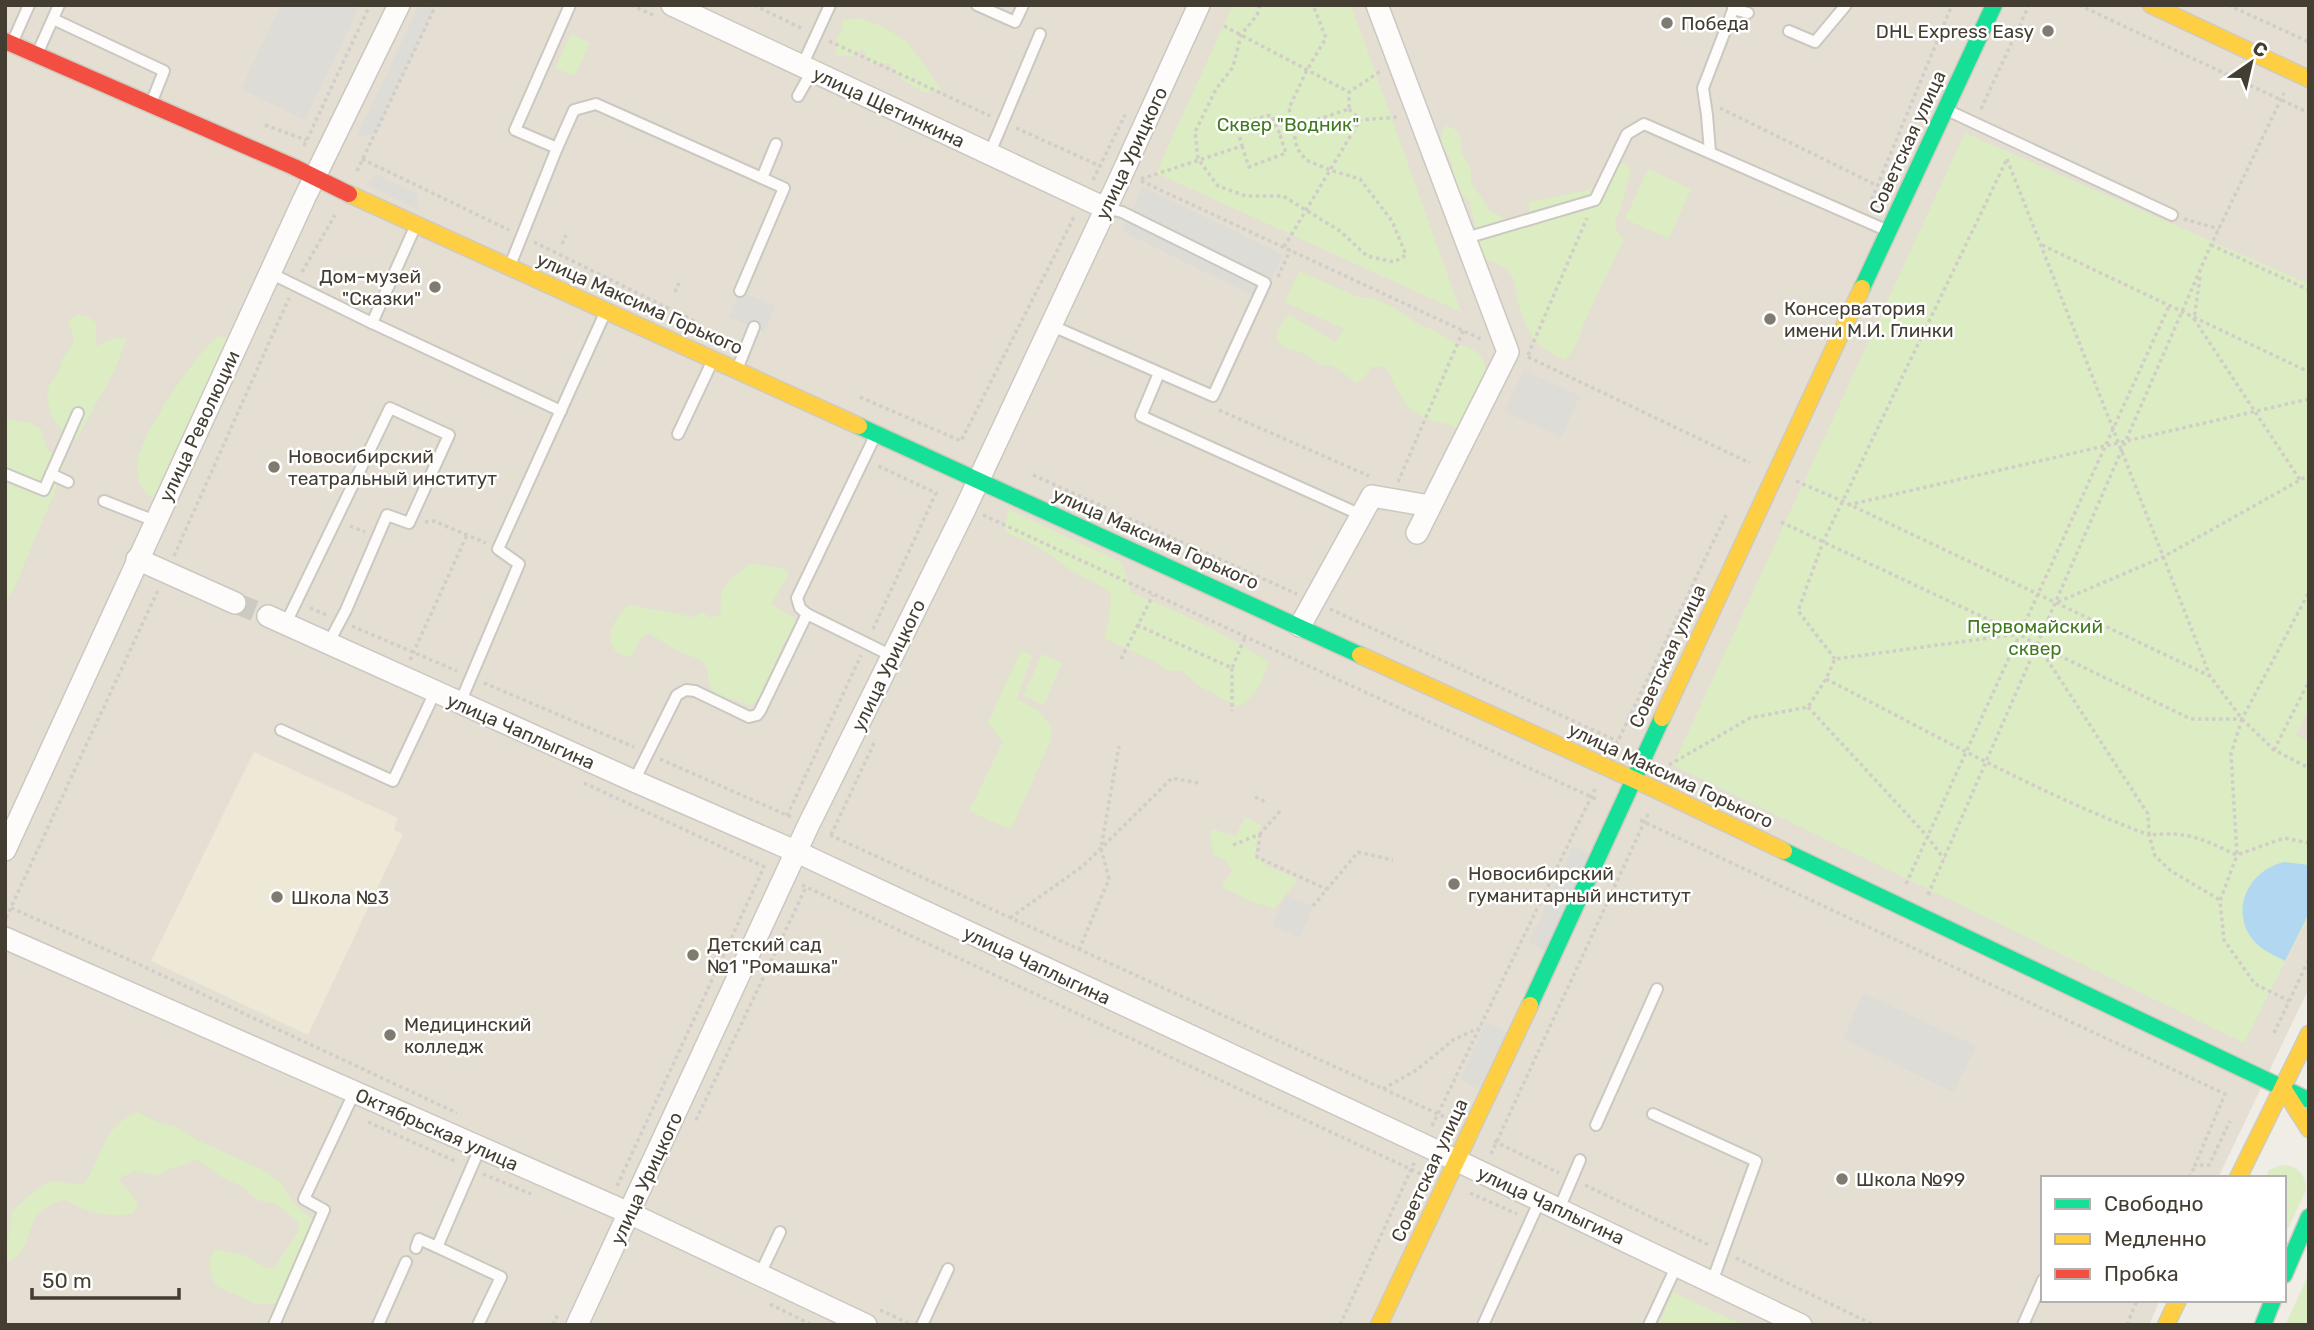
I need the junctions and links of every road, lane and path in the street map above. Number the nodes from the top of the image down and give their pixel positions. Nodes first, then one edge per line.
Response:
1 (29, 5) edge
2 (60, 5) edge
3 (370, 5) edge
4 (399, 5) edge
5 (436, 5) edge
6 (570, 5) edge
7 (672, 5) edge
8 (754, 5) edge
9 (830, 5) edge
10 (977, 5) edge
11 (1023, 5) edge
12 (1199, 5) edge
13 (1260, 5) edge
14 (1313, 5) edge
15 (1377, 5) edge
16 (1846, 5) edge
17 (1952, 5) edge
18 (1994, 5) edge
19 (2079, 5) edge
20 (2151, 5) edge
21 (2228, 5) edge
22 (1734, 7) edge
23 (1748, 13) dead end
24 (53, 19) junction
25 (1224, 26) dead end
26 (1790, 31) dead end
27 (1040, 34) dead end
28 (817, 35) junction
29 (1241, 35) junction
30 (9, 42) edge
31 (2309, 42) edge
32 (37, 55) junction
33 (807, 69) junction
34 (1307, 70) junction
35 (1381, 71) dead end
36 (2301, 75) edge
37 (1703, 88) junction
38 (1349, 92) junction
39 (798, 96) dead end
40 (2281, 100) junction
41 (150, 104) junction
42 (1349, 108) junction
43 (1947, 110) junction
44 (2309, 113) edge
45 (1399, 117) dead end
46 (1360, 120) junction
47 (1003, 122) junction
48 (1292, 128) junction
49 (1279, 132) junction
50 (2000, 135) junction
51 (776, 144) dead end
52 (1242, 146) junction
53 (557, 148) junction
54 (1710, 152) junction
55 (989, 155) junction
56 (1198, 159) junction
57 (2007, 159) junction
58 (1101, 166) dead end
59 (294, 167) junction
60 (1330, 170) junction
61 (762, 177) junction
62 (314, 178) junction
63 (1878, 186) junction
64 (1595, 201) junction
65 (1105, 208) junction
66 (1306, 210) junction
67 (2172, 215) joint
68 (1075, 216) dead end
69 (1864, 219) junction
70 (416, 224) junction
71 (2219, 229) junction
72 (1888, 232) junction
73 (566, 235) dead end
74 (521, 236) junction
75 (1466, 238) junction
76 (562, 244) dead end
77 (2040, 244) junction
78 (2211, 245) junction
79 (1284, 247) junction
80 (1290, 250) junction
81 (509, 267) junction
82 (2201, 272) junction
83 (270, 273) junction
84 (679, 283) dead end
85 (1273, 287) dead end
86 (2309, 290) edge
87 (740, 291) dead end
88 (675, 292) dead end
89 (2169, 306) junction
90 (606, 311) junction
91 (2183, 313) junction
92 (2194, 319) junction
93 (696, 322) dead end
94 (372, 323) junction
95 (1050, 325) junction
96 (754, 327) dead end
97 (1464, 331) junction
98 (1518, 355) junction
99 (713, 359) junction
100 (737, 370) junction
101 (2309, 372) edge
102 (1159, 373) junction
103 (860, 397) dead end
104 (2309, 399) edge
105 (1217, 409) dead end
106 (561, 411) junction
107 (2253, 412) junction
108 (78, 413) dead end
109 (2113, 429) junction
110 (876, 433) junction
111 (678, 434) dead end
112 (2127, 441) junction
113 (2118, 443) junction
114 (2105, 446) junction
115 (2122, 452) junction
116 (1750, 463) dead end
117 (5, 474) edge
118 (51, 474) junction
119 (1030, 474) dead end
120 (2309, 475) edge
121 (1370, 476) dead end
122 (978, 480) junction
123 (2300, 480) junction
124 (1794, 481) dead end
125 (68, 482) dead end
126 (1396, 488) dead end
127 (104, 501) dead end
128 (1842, 501) junction
129 (1848, 505) junction
130 (1430, 506) junction
131 (1727, 512) dead end
132 (1362, 515) junction
133 (335, 520) junction
134 (1776, 520) dead end
135 (155, 521) junction
136 (409, 523) junction
137 (1417, 533) dead end
138 (467, 535) junction
139 (378, 537) junction
140 (1823, 541) junction
141 (498, 549) junction
142 (2164, 557) junction
143 (137, 559) junction
144 (2309, 592) edge
145 (1153, 594) dead end
146 (2038, 594) junction
147 (295, 602) junction
148 (1314, 602) junction
149 (234, 603) tunnel mouth
150 (2056, 603) junction
151 (807, 614) junction
152 (276, 621) joint
153 (340, 621) junction
154 (1137, 625) junction
155 (1300, 626) junction
156 (2019, 634) junction
157 (1246, 637) dead end
158 (328, 644) junction
159 (2038, 645) junction
160 (414, 653) junction
161 (892, 656) junction
162 (1121, 659) dead end
163 (1835, 659) junction
164 (1232, 668) junction
165 (2210, 676) junction
166 (402, 678) junction
167 (471, 678) junction
168 (1826, 680) junction
169 (2309, 681) edge
170 (435, 692) junction
171 (460, 703) junction
172 (1808, 707) junction
173 (1232, 711) dead end
174 (2242, 719) junction
175 (281, 730) dead end
176 (1617, 741) junction
177 (1119, 746) dead end
178 (2274, 750) junction
179 (1966, 751) junction
180 (648, 753) junction
181 (1987, 762) junction
182 (1606, 767) junction
183 (1664, 768) dead end
184 (2309, 768) edge
185 (576, 779) dead end
186 (1633, 779) junction
187 (634, 781) junction
188 (1198, 783) dead end
189 (1255, 797) dead end
190 (1266, 802) dead end
191 (1282, 809) dead end
192 (808, 825) junction
193 (1260, 834) junction
194 (2149, 835) junction
195 (1927, 836) junction
196 (2309, 843) edge
197 (1233, 845) dead end
198 (1101, 848) junction
199 (5, 850) edge
200 (797, 852) junction
201 (2237, 855) junction
202 (1944, 859) junction
203 (1393, 860) dead end
204 (764, 867) junction
205 (785, 877) junction
206 (806, 887) junction
207 (1327, 889) junction
208 (2220, 901) junction
209 (1896, 905) junction
210 (1313, 906) dead end
211 (1919, 917) junction
212 (1010, 918) junction
213 (5, 938) edge
214 (1079, 950) junction
215 (2309, 958) edge
216 (1657, 989) dead end
217 (2289, 1000) junction
218 (1480, 1028) junction
219 (2274, 1033) dead end
220 (2309, 1034) edge
221 (2283, 1088) junction
222 (1383, 1089) junction
223 (354, 1093) junction
224 (2309, 1100) edge
225 (1438, 1114) junction
226 (1653, 1114) dead end
227 (2230, 1121) dead end
228 (1596, 1125) dead end
229 (1471, 1129) junction
230 (2309, 1129) edge
231 (691, 1132) dead end
232 (1422, 1144) junction
233 (480, 1148) junction
234 (1457, 1160) junction
235 (1580, 1160) dead end
236 (2195, 1165) dead end
237 (2209, 1165) dead end
238 (1412, 1169) junction
239 (2191, 1176) edge
240 (2239, 1176) edge
241 (1572, 1179) junction
242 (1445, 1184) junction
243 (1540, 1200) junction
244 (608, 1204) junction
245 (1559, 1209) junction
246 (629, 1213) junction
247 (2309, 1217) edge
248 (1531, 1220) junction
249 (780, 1232) dead end
250 (416, 1248) dead end
251 (437, 1248) junction
252 (1723, 1252) junction
253 (407, 1262) dead end
254 (1677, 1265) junction
255 (948, 1269) dead end
256 (2286, 1270) edge
257 (760, 1274) junction
258 (1712, 1282) junction
259 (2041, 1284) edge
260 (2136, 1302) edge
261 (2177, 1302) edge
262 (2272, 1302) edge
263 (558, 1313) dead end
264 (274, 1325) edge
265 (378, 1325) edge
266 (478, 1325) edge
267 (553, 1325) edge
268 (577, 1325) edge
269 (866, 1325) edge
270 (922, 1325) edge
271 (1340, 1325) edge
272 (1379, 1325) edge
273 (1483, 1325) edge
274 (1649, 1325) edge
275 (1801, 1325) edge
276 (1874, 1325) edge
277 (2023, 1325) edge
278 (2127, 1325) edge
279 (2166, 1325) edge
280 (2263, 1325) edge

1 - 30 lane
2 - 24 lane
3 - 59 path
4 - 62 street, улица Революции
5 - 74 path
6 - 53 lane
7 - 33 street, улица Щетинкина
8 - 28 path
9 - 28 lane
10 - 11 lane
12 - 65 street, улица Урицкого
13 - 29 path
14 - 34 path
15 - 75 street
16 - 26 lane
17 - 63 path
18 - 43 street, Советская улица
19 - 40 path
20 - 36 street
21 - 31 path
22 - 23 lane
22 - 37 lane
24 - 32 lane
24 - 41 lane
25 - 29 path
27 - 47 lane
28 - 33 lane
28 - 47 path
29 - 34 path
29 - 56 path
30 - 32 street, улица Максима Горького
32 - 41 street, улица Максима Горького
33 - 39 lane
33 - 55 street, улица Щетинкина
34 - 38 path
34 - 48 path
35 - 38 path
36 - 40 path
37 - 54 lane
37 - 63 path
38 - 42 path
40 - 44 path
40 - 71 path
41 - 59 street, улица Максима Горького
42 - 46 path
42 - 48 path
43 - 50 lane
43 - 72 street, Советская улица
45 - 46 path
46 - 60 path
47 - 55 lane
47 - 58 path
48 - 49 path
48 - 60 path
49 - 52 path
49 - 52 path
50 - 57 path
50 - 67 lane
51 - 61 lane
52 - 56 path
53 - 61 lane
53 - 74 lane
54 - 64 lane
54 - 69 lane
55 - 65 street, улица Щетинкина
56 - 66 path
56 - 79 path
57 - 77 path
57 - 128 path
59 - 62 street, улица Максима Горького
60 - 66 path
60 - 66 path
61 - 87 lane
62 - 70 street, улица Максима Горького
62 - 83 street, улица Революции
63 - 69 path
64 - 75 lane
64 - 98 path
65 - 95 street, улица Урицкого
65 - 102 lane
66 - 79 path
67 - 71 path
68 - 103 path
69 - 72 lane
70 - 81 street, улица Максима Горького
70 - 94 lane
71 - 78 path
72 - 186 street, Советская улица
73 - 76 path
74 - 81 lane
74 - 93 path
75 - 98 street
77 - 89 path
77 - 109 path
78 - 82 path
78 - 86 path
79 - 80 path
80 - 85 path
80 - 97 path
81 - 90 street, улица Максима Горького
82 - 91 path
82 - 92 path
83 - 94 lane
83 - 135 street, улица Революции
84 - 88 path
89 - 91 path
89 - 109 path
90 - 99 street, улица Максима Горького
90 - 106 lane
91 - 92 path
91 - 112 path
92 - 101 path
92 - 107 path
94 - 106 lane
95 - 102 lane
95 - 122 street, улица Урицкого
96 - 100 lane
97 - 98 path
97 - 126 path
98 - 116 path
98 - 130 street
99 - 100 street, улица Максима Горького
99 - 111 lane
100 - 110 street, улица Максима Горького
102 - 132 lane
104 - 107 path
105 - 121 path
106 - 141 lane
107 - 112 path
107 - 123 path
108 - 118 lane
109 - 113 path
109 - 114 path
110 - 122 street, улица Максима Горького
110 - 151 lane
112 - 113 path
112 - 115 path
113 - 114 path
113 - 115 path
114 - 129 path
114 - 146 path
115 - 142 path
115 - 150 path
117 - 118 lane
118 - 125 lane
119 - 148 path
120 - 123 path
122 - 155 street, улица Максима Горького
122 - 161 street, улица Урицкого
123 - 142 path
124 - 128 path
127 - 135 lane
128 - 129 path
128 - 140 path
129 - 146 path
130 - 132 street
130 - 137 street
131 - 176 path
132 - 148 street
133 - 136 lane
133 - 139 path
133 - 147 lane
134 - 140 path
135 - 143 street, улица Революции
136 - 138 path
136 - 139 lane
138 - 141 path
138 - 160 path
139 - 153 lane
140 - 156 path
140 - 163 path
141 - 167 lane
142 - 150 path
142 - 165 path
143 - 149 street
143 - 199 street, улица Революции
144 - 174 path
145 - 154 path
146 - 150 path
146 - 156 path
147 - 152 lane
147 - 153 path
148 - 155 street
148 - 176 path
150 - 159 path
150 - 165 path
151 - 161 lane
151 - 180 lane
152 - 158 street, улица Чаплыгина
153 - 158 lane
153 - 160 path
154 - 162 path
154 - 164 path
155 - 182 street, улица Максима Горького
156 - 159 path
156 - 163 path
156 - 179 path
157 - 164 path
158 - 166 street, улица Чаплыгина
159 - 174 path
159 - 181 path
159 - 194 path
160 - 166 path
160 - 167 path
161 - 192 street, улица Урицкого
163 - 168 path
164 - 173 path
165 - 174 path
166 - 170 street, улица Чаплыгина
167 - 171 lane
167 - 180 path
168 - 172 path
168 - 179 path
169 - 178 path
170 - 171 street, улица Чаплыгина
170 - 175 lane
171 - 187 street, улица Чаплыгина
172 - 183 path
172 - 195 path
174 - 178 path
174 - 201 path
176 - 182 path
177 - 198 path
178 - 184 path
179 - 181 path
179 - 195 path
180 - 187 lane
180 - 192 path
181 - 194 path
181 - 202 path
182 - 186 street, улица Максима Горького
182 - 218 path
185 - 204 path
186 - 209 street, улица Максима Горького
186 - 229 street, Советская улица
187 - 200 street, улица Чаплыгина
188 - 198 path
189 - 190 path
191 - 193 path
192 - 200 street, улица Урицкого
192 - 212 path
193 - 197 path
193 - 207 path
194 - 201 path
194 - 208 path
195 - 202 path
195 - 209 path
196 - 201 path
198 - 212 path
198 - 214 path
200 - 205 street, улица Урицкого
200 - 232 street, улица Чаплыгина
201 - 208 path
202 - 211 path
203 - 207 path
204 - 205 path
204 - 244 path
205 - 206 path
205 - 246 street, улица Урицкого
206 - 231 path
206 - 238 path
207 - 210 path
208 - 217 path
209 - 211 street, улица Максима Горького
211 - 221 street, улица Максима Горького
212 - 214 path
213 - 223 street, Октябрьская улица
214 - 222 path
215 - 217 path
216 - 228 lane
217 - 219 path
218 - 222 path
218 - 225 path
220 - 221 street
221 - 224 street, улица Максима Горького
221 - 230 street
221 - 240 street
222 - 225 path
223 - 233 street, Октябрьская улица
223 - 264 lane
225 - 229 path
225 - 232 path
226 - 252 lane
227 - 237 path
229 - 234 street, Советская улица
229 - 241 path
232 - 234 street, улица Чаплыгина
232 - 238 path
233 - 244 street, Октябрьская улица
233 - 251 lane
234 - 242 street, Советская улица
234 - 243 street, улица Чаплыгина
235 - 241 lane
236 - 239 path
238 - 242 path
238 - 271 path
241 - 245 lane
241 - 252 path
242 - 248 path
242 - 272 street, Советская улица
243 - 245 street, улица Чаплыгина
243 - 248 lane
244 - 246 street, Октябрьская улица
245 - 254 street, улица Чаплыгина
246 - 257 street, Октябрьская улица
246 - 268 street, улица Урицкого
247 - 256 street
248 - 273 lane
249 - 257 lane
250 - 251 lane
251 - 266 lane
252 - 258 lane
252 - 276 path
253 - 265 lane
254 - 258 street, улица Чаплыгина
254 - 274 lane
255 - 270 lane
257 - 269 street, Октябрьская улица
258 - 275 street, улица Чаплыгина
259 - 277 lane
260 - 278 path
261 - 279 street
262 - 280 street
263 - 267 path

